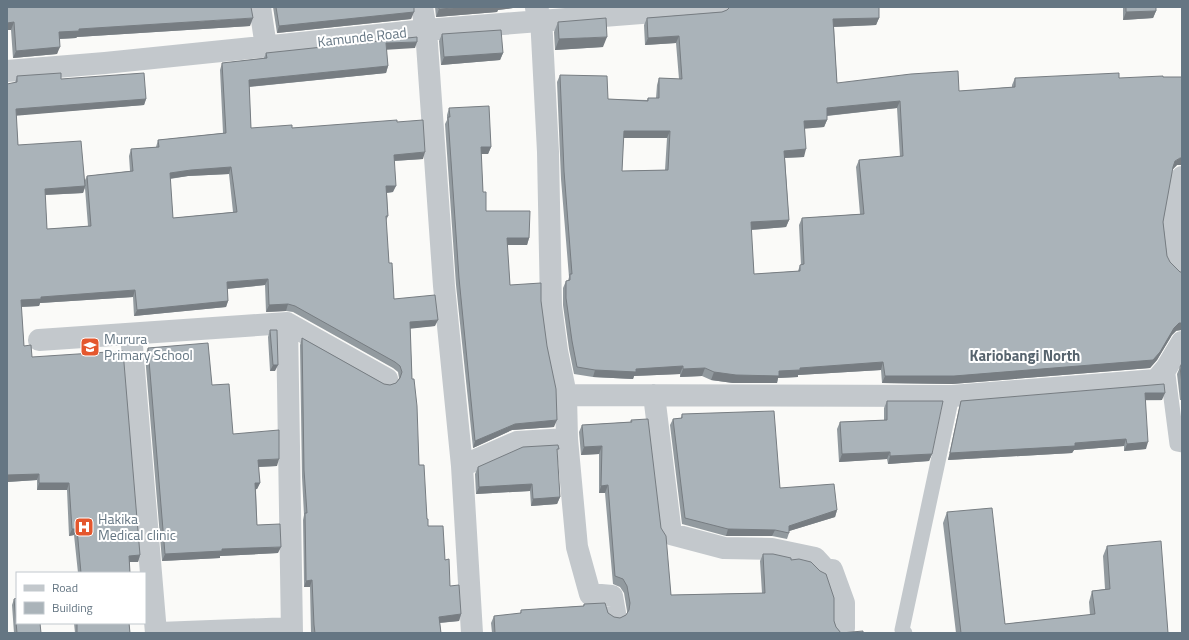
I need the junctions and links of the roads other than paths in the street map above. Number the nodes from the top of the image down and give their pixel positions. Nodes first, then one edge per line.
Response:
1 (260, 7) edge
2 (422, 7) edge
3 (536, 7) edge
4 (718, 7) edge
5 (426, 30) junction
6 (266, 47) junction
7 (7, 71) edge
8 (1182, 177) edge
9 (1177, 229) edge
10 (1182, 268) edge
11 (287, 323) junction
12 (131, 334) junction
13 (39, 340) dead end
14 (1182, 342) edge
15 (1167, 367) junction
16 (387, 378) dead end
17 (566, 395) junction
18 (654, 395) junction
19 (952, 396) junction
20 (567, 439) junction
21 (1182, 445) edge
22 (462, 466) junction
23 (615, 613) dead end
24 (844, 628) dead end
25 (291, 630) edge
26 (156, 633) edge
27 (159, 633) edge
28 (472, 633) edge
29 (905, 633) edge

1 - 6 street
2 - 5 street
3 - 17 street
4 - 5 street, Kamunde Road
5 - 6 street, Kamunde Road
5 - 22 street
6 - 7 street, Kamunde Road
8 - 9 street
9 - 10 street
11 - 12 street
11 - 16 street
11 - 25 street
12 - 13 street
12 - 26 street
14 - 15 street
15 - 19 street
15 - 21 lane
17 - 18 street
17 - 20 street
18 - 19 street
18 - 24 street
19 - 29 lane
20 - 22 street
20 - 23 street
22 - 28 street
25 - 27 street

